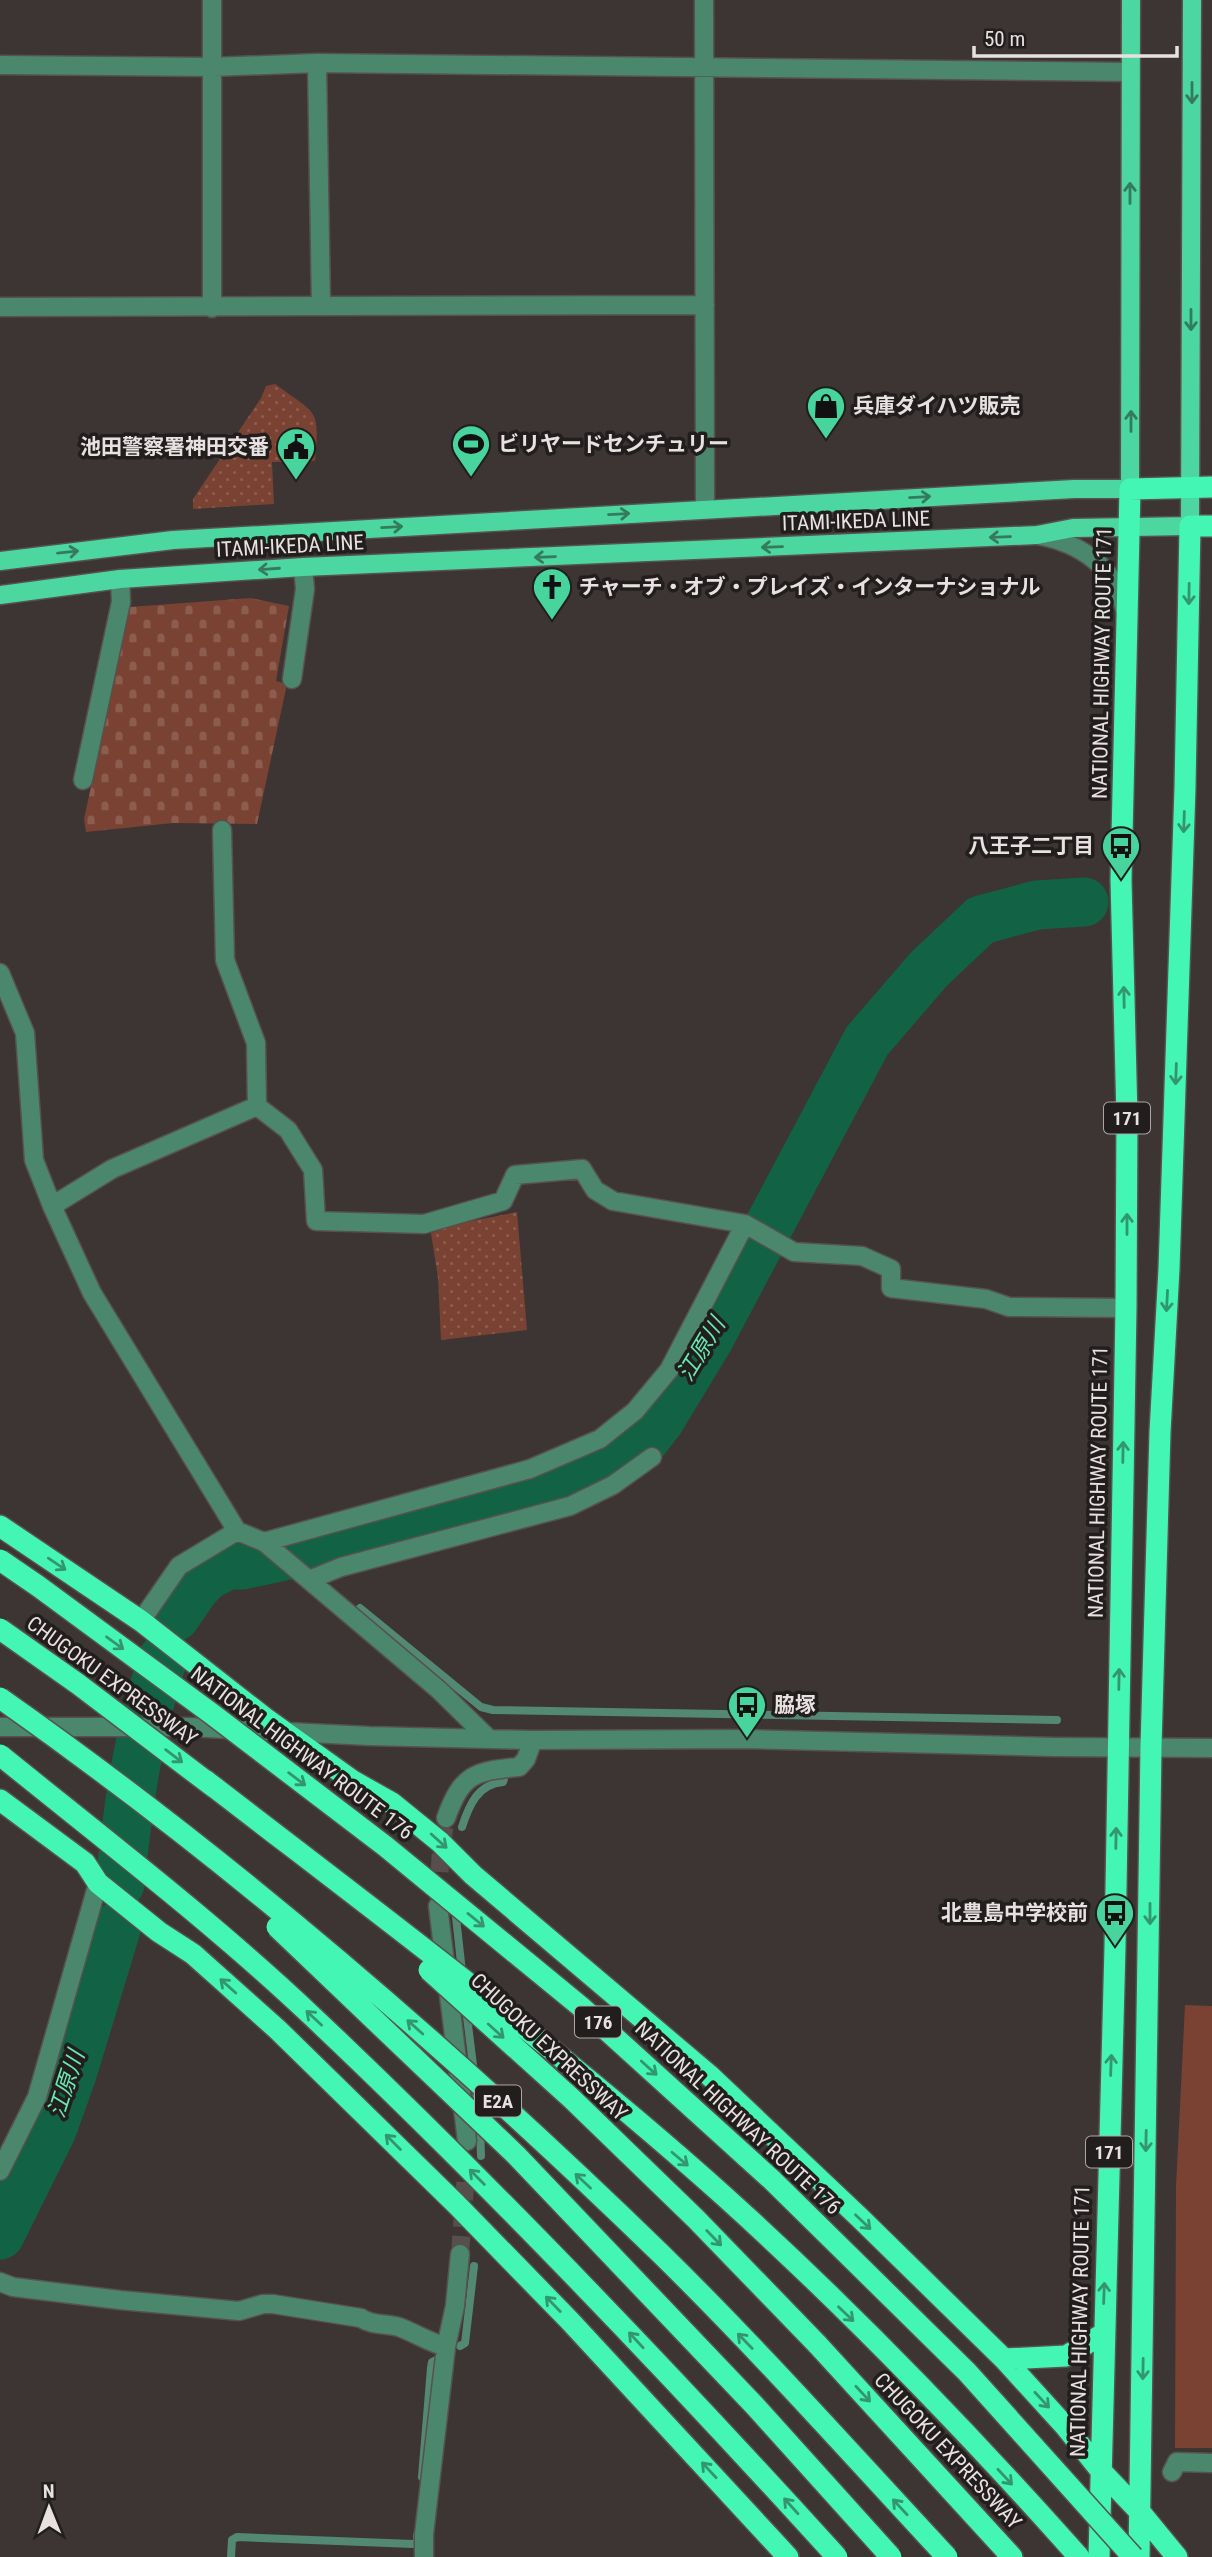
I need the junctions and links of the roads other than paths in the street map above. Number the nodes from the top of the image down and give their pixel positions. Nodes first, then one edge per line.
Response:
1 (212, 0) edge
2 (705, 0) edge
3 (1131, 0) edge
4 (1192, 0) edge
5 (317, 63) junction
6 (0, 65) edge
7 (212, 67) junction
8 (706, 68) junction
9 (1130, 72) junction
10 (705, 305) junction
11 (321, 306) junction
12 (0, 307) edge
13 (212, 308) junction
14 (1190, 487) junction
15 (1212, 487) edge
16 (1130, 489) junction
17 (705, 509) junction
18 (1129, 526) junction
19 (1190, 526) junction
20 (1212, 526) edge
21 (1037, 536) junction
22 (0, 561) edge
23 (303, 567) junction
24 (120, 579) junction
25 (0, 595) edge
26 (1127, 617) junction
27 (292, 679) dead end
28 (83, 780) dead end
29 (222, 830) dead end
30 (0, 973) edge
31 (257, 1106) junction
32 (52, 1206) junction
33 (745, 1224) junction
34 (1126, 1308) junction
35 (652, 1457) dead end
36 (0, 1526) edge
37 (237, 1531) junction
38 (266, 1543) junction
39 (0, 1560) edge
40 (302, 1574) junction
41 (141, 1621) junction
42 (0, 1629) edge
43 (0, 1698) edge
44 (0, 1727) edge
45 (285, 1732) junction
46 (489, 1739) junction
47 (533, 1740) junction
48 (1151, 1747) junction
49 (1117, 1748) junction
50 (1212, 1748) edge
51 (0, 1755) edge
52 (205, 1780) junction
53 (0, 1800) edge
54 (446, 1818) tunnel mouth
55 (168, 1823) junction
56 (99, 1883) junction
57 (438, 1906) tunnel mouth
58 (467, 2141) tunnel mouth
59 (0, 2171) edge
60 (460, 2254) tunnel mouth
61 (0, 2282) edge
62 (1103, 2334) junction
63 (446, 2347) junction
64 (1004, 2359) junction
65 (1212, 2463) edge
66 (1101, 2471) junction
67 (1172, 2472) dead end
68 (1140, 2512) junction
69 (1176, 2553) edge
70 (424, 2557) edge
71 (788, 2557) edge
72 (837, 2557) edge
73 (891, 2557) edge
74 (947, 2557) edge
75 (1012, 2557) edge
76 (1079, 2557) edge
77 (1099, 2557) edge
78 (1133, 2557) edge
79 (1139, 2557) edge

1 - 7 street
2 - 8 street
3 - 9 main road
4 -> 14 main road
5 - 7 street
5 - 8 street
5 - 11 street
6 - 7 street
7 - 13 street
8 - 9 street
8 - 10 street
16 -> 9 main road
10 - 11 street
10 - 17 street
11 - 13 street
12 - 13 street
14 - 15 highway
14 - 16 highway
14 - 19 main road
17 -> 16 main road, ITAMI-IKEDA LINE
16 - 18 highway, NATIONAL HIGHWAY ROUTE 171 / 171
22 -> 17 main road, ITAMI-IKEDA LINE
18 - 19 main road, ITAMI-IKEDA LINE
18 - 21 main road, ITAMI-IKEDA LINE
18 - 26 highway, NATIONAL HIGHWAY ROUTE 171 / 171
19 - 20 highway
19 -> 48 highway, 171
21 -> 23 main road, ITAMI-IKEDA LINE
21 - 26 street
23 -> 24 main road, ITAMI-IKEDA LINE
23 - 27 street
24 - 25 main road, ITAMI-IKEDA LINE
24 - 28 street
34 -> 26 highway, NATIONAL HIGHWAY ROUTE 171 / 171
29 - 31 street
30 - 32 street
31 - 32 street
31 - 33 street
32 - 37 street
33 - 34 street
33 - 38 street
49 -> 34 highway, NATIONAL HIGHWAY ROUTE 171 / 171
35 - 40 street
36 -> 41 highway
37 - 38 street
37 - 41 street
38 - 40 street
39 -> 78 highway, NATIONAL HIGHWAY ROUTE 176 / 176, bridge
40 - 46 street
41 - 45 highway
42 -> 52 highway, CHUGOKU EXPRESSWAY / E2A, bridge
43 - 55 highway, E2A, bridge
44 - 45 street, bridge
45 - 46 street
45 -> 64 highway
46 - 47 street
47 - 49 street
47 - 54 street
48 - 49 street
48 - 50 street
48 -> 68 highway, 171
62 -> 49 highway, NATIONAL HIGHWAY ROUTE 171 / 171
72 -> 51 highway, bridge
52 -> 75 highway, CHUGOKU EXPRESSWAY / E2A, bridge
52 -> 76 highway, bridge
53 - 56 highway
55 - 73 highway, bridge
74 -> 55 highway, E2A, bridge
56 - 59 street
71 -> 56 highway
57 - 58 street
60 - 63 street
61 - 63 street
62 - 64 highway
62 - 66 highway, NATIONAL HIGHWAY ROUTE 171 / 171
63 - 70 street
64 -> 66 highway
65 - 67 street
66 - 68 highway
66 - 77 highway, NATIONAL HIGHWAY ROUTE 171 / 171
68 - 69 highway
68 - 79 highway, 171

